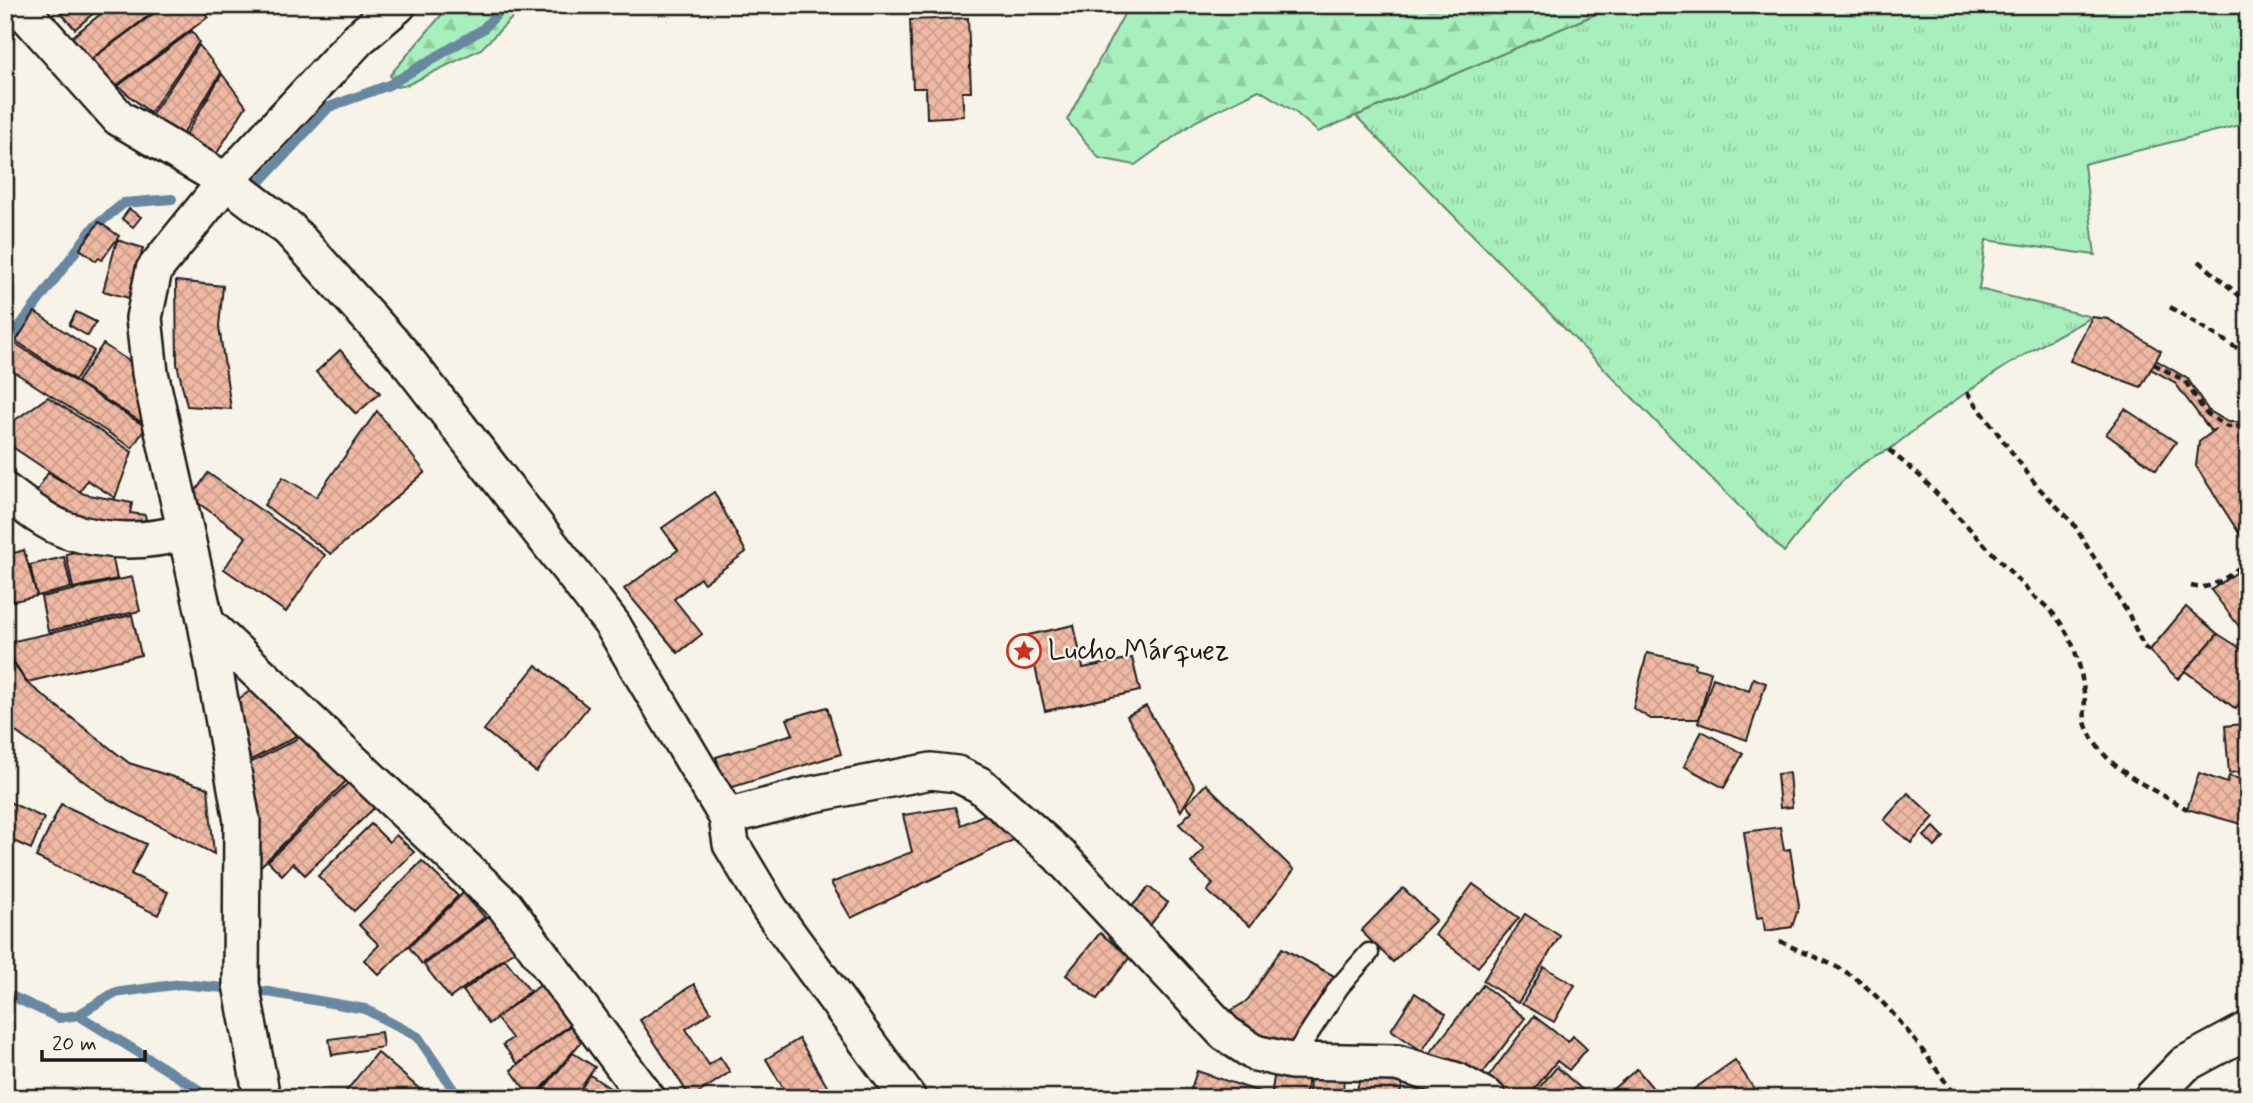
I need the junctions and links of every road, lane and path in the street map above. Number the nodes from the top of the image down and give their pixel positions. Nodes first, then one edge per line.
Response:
1 (18, 5) edge
2 (398, 5) edge
3 (226, 181) junction
4 (2199, 261) dead end
5 (2248, 303) edge
6 (2170, 307) dead end
7 (2248, 355) edge
8 (2154, 364) dead end
9 (1967, 392) dead end
10 (2248, 426) edge
11 (1889, 450) dead end
12 (5, 491) edge
13 (186, 531) junction
14 (2248, 561) edge
15 (2191, 586) dead end
16 (206, 623) junction
17 (2241, 629) dead end
18 (2248, 634) edge
19 (2149, 651) dead end
20 (2187, 809) dead end
21 (727, 817) junction
22 (1780, 941) dead end
23 (1369, 953) dead end
24 (2248, 1030) edge
25 (1291, 1061) junction
26 (262, 1098) edge
27 (647, 1098) edge
28 (908, 1098) edge
29 (1488, 1098) edge
30 (1956, 1098) edge
31 (2152, 1098) edge

1 - 3 street
2 - 3 street
3 - 13 street
3 - 21 street
4 - 5 path
6 - 7 path
8 - 10 path
9 - 19 path
11 - 20 path
12 - 13 street
13 - 16 street
14 - 15 path
16 - 26 street
16 - 27 street
17 - 18 path
21 - 25 street
21 - 28 street
22 - 30 path
23 - 25 lane
24 - 31 street
25 - 29 street

